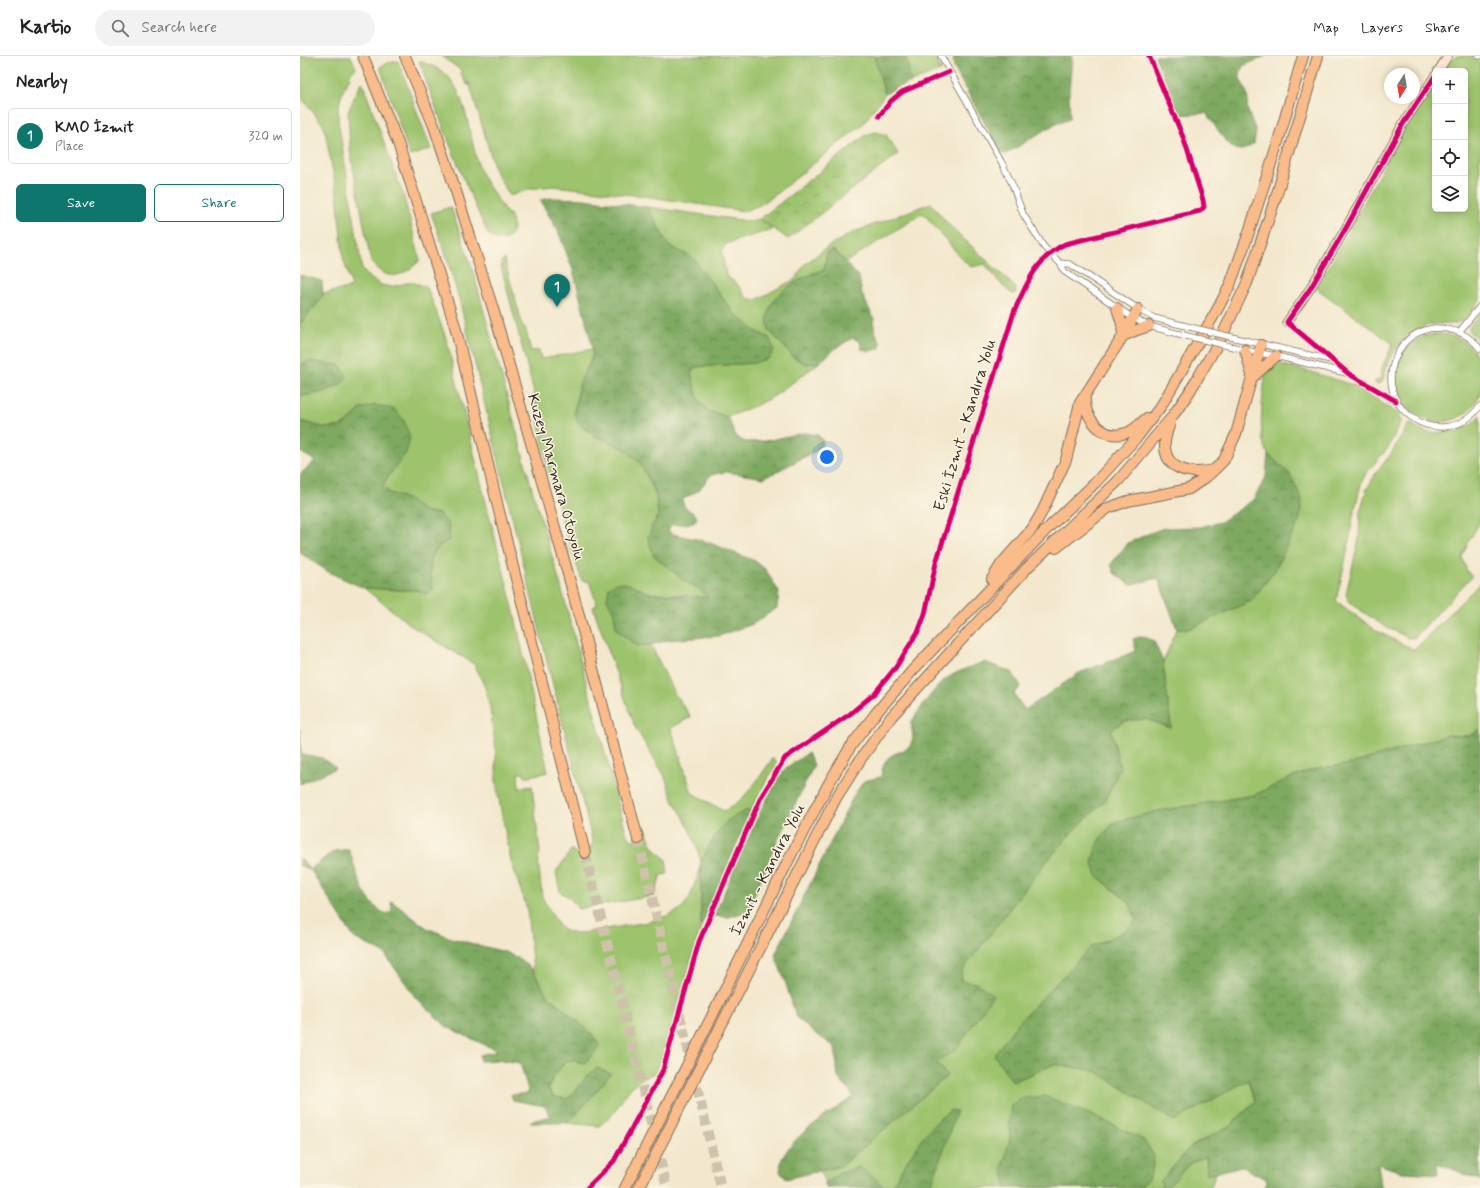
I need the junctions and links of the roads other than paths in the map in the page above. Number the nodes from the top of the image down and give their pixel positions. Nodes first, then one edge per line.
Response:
1 (363, 56) edge
2 (405, 56) edge
3 (941, 56) edge
4 (1149, 56) edge
5 (1303, 56) edge
6 (1318, 56) edge
7 (1448, 56) edge
8 (1440, 68) edge
9 (949, 72) junction
10 (1432, 80) edge
11 (879, 116) dead end
12 (1050, 253) junction
13 (1060, 263) junction
14 (1480, 306) edge
15 (1117, 308) junction
16 (1136, 314) junction
17 (1287, 322) joint
18 (1149, 326) junction
19 (1460, 331) junction
20 (1124, 336) junction
21 (1242, 346) junction
22 (1260, 349) junction
23 (1480, 349) edge
24 (1276, 356) junction
25 (1331, 360) junction
26 (1349, 374) junction
27 (1252, 377) junction
28 (1086, 393) junction
29 (1396, 401) junction
30 (1161, 406) junction
31 (1480, 406) edge
32 (1172, 417) junction
33 (1215, 469) junction
34 (1027, 568) junction
35 (982, 596) junction
36 (638, 839) tunnel mouth
37 (585, 853) tunnel mouth
38 (587, 1188) edge
39 (625, 1188) edge
40 (639, 1188) edge

1 - 37 highway
2 - 36 highway, Kuzey Marmara Otoyolu
3 - 9 street
4 - 12 street, Eski İzmit - Kandıra Yolu
5 - 30 highway
6 - 32 highway
7 - 8 street
9 - 11 street
9 - 12 street
10 - 17 street
12 - 13 street
12 - 38 street, Eski İzmit - Kandıra Yolu
13 - 15 street
13 - 16 street
14 - 19 street
15 - 16 street
15 - 20 highway
16 - 18 street
16 - 20 highway
16 - 21 street, bridge
17 - 25 street
18 - 20 highway
18 - 21 street, bridge
19 - 23 street
19 - 29 street
20 - 28 highway
21 - 22 street
21 - 22 street
21 - 27 highway
22 - 24 street
22 - 25 street
22 - 27 highway
24 - 26 street
24 - 27 highway
25 - 26 street
26 - 29 street
27 - 33 highway
28 - 30 highway
28 - 35 highway
29 - 31 street
30 - 35 highway
32 - 33 highway
32 - 34 highway
33 - 34 highway
34 - 40 highway
35 - 39 highway, İzmit - Kandıra Yolu

